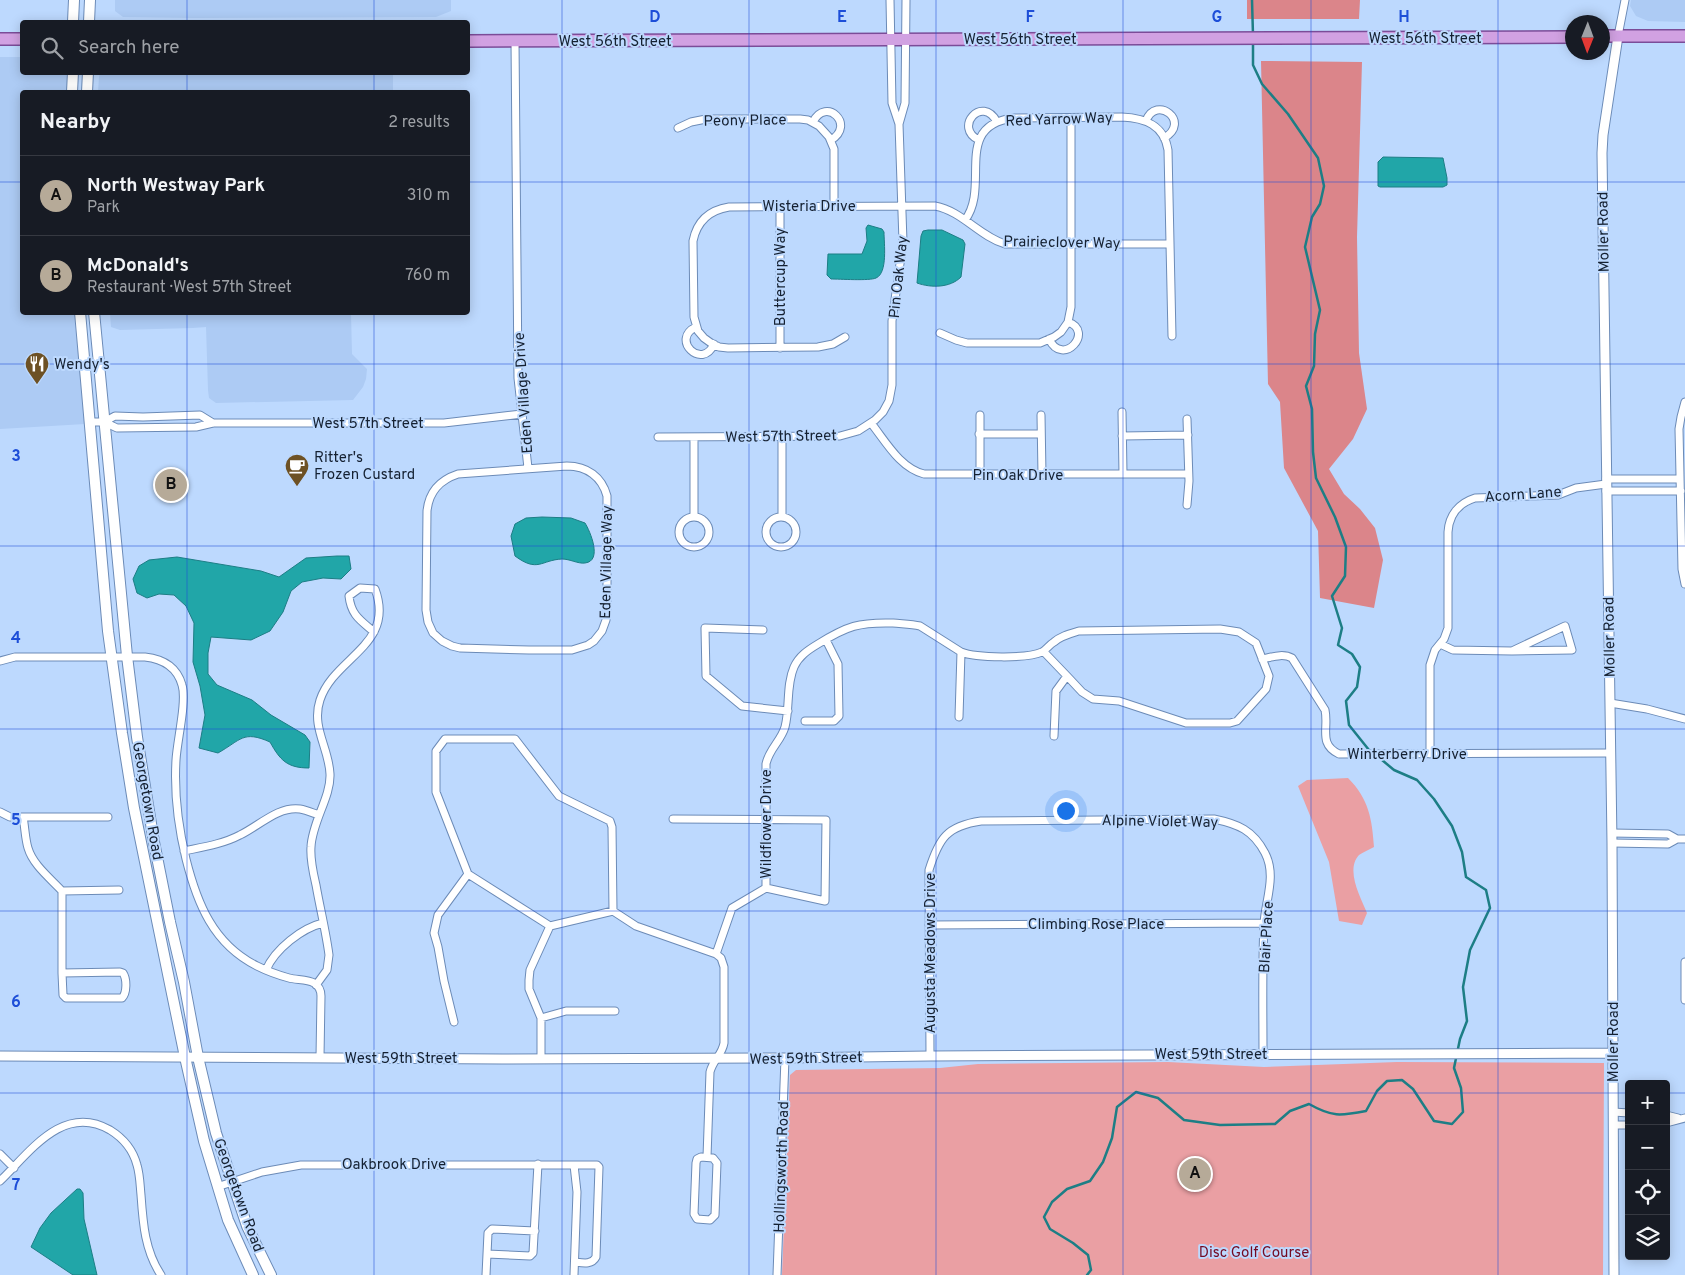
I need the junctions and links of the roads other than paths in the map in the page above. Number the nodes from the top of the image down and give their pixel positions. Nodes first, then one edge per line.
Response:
1 (74, 0) edge
2 (90, 0) edge
3 (890, 0) edge
4 (906, 0) edge
5 (1625, 0) edge
6 (73, 20) edge
7 (89, 20) edge
8 (1565, 36) edge
9 (1610, 36) edge
10 (1618, 36) junction
11 (1685, 36) edge
12 (0, 39) edge
13 (20, 39) edge
14 (890, 40) junction
15 (906, 40) junction
16 (470, 41) edge
17 (515, 41) junction
18 (73, 75) edge
19 (88, 75) edge
20 (72, 90) edge
21 (87, 90) edge
22 (1071, 118) junction
23 (1146, 121) junction
24 (813, 122) junction
25 (997, 122) junction
26 (899, 124) junction
27 (678, 128) dead end
28 (1164, 138) junction
29 (831, 140) junction
30 (979, 140) junction
31 (780, 206) junction
32 (834, 206) junction
33 (903, 206) junction
34 (965, 220) junction
35 (1071, 244) junction
36 (1170, 244) junction
37 (80, 315) edge
38 (94, 315) edge
39 (1068, 322) junction
40 (696, 327) junction
41 (940, 333) dead end
42 (1172, 336) dead end
43 (845, 338) dead end
44 (1050, 339) junction
45 (714, 344) junction
46 (780, 348) junction
47 (1685, 402) edge
48 (1122, 412) dead end
49 (522, 414) junction
50 (980, 415) dead end
51 (1042, 415) dead end
52 (1187, 419) dead end
53 (90, 422) junction
54 (104, 422) junction
55 (213, 423) junction
56 (871, 423) junction
57 (979, 434) junction
58 (1042, 434) junction
59 (1188, 435) junction
60 (1122, 436) junction
61 (658, 437) dead end
62 (694, 437) junction
63 (782, 437) junction
64 (528, 468) junction
65 (1123, 474) junction
66 (1188, 474) junction
67 (980, 475) junction
68 (1042, 475) junction
69 (1606, 485) junction
70 (1682, 485) edge
71 (1187, 505) dead end
72 (694, 517) junction
73 (782, 517) junction
74 (1685, 584) edge
75 (763, 630) dead end
76 (374, 632) junction
77 (826, 640) junction
78 (1440, 644) junction
79 (519, 649) joint
80 (1512, 650) junction
81 (961, 652) junction
82 (1044, 652) junction
83 (111, 656) junction
84 (127, 656) junction
85 (1262, 659) junction
86 (0, 660) edge
87 (1067, 676) junction
88 (1610, 703) junction
89 (788, 712) junction
90 (959, 717) dead end
91 (1685, 719) edge
92 (805, 721) dead end
93 (1054, 736) dead end
94 (1611, 753) junction
95 (1430, 754) junction
96 (1, 814) edge
97 (318, 815) junction
98 (24, 817) junction
99 (108, 817) dead end
100 (673, 819) dead end
101 (766, 820) junction
102 (954, 828) joint
103 (1245, 828) joint
104 (1612, 833) junction
105 (1681, 839) edge
106 (1612, 843) junction
107 (184, 851) junction
108 (468, 874) junction
109 (766, 888) junction
110 (119, 890) dead end
111 (62, 891) junction
112 (613, 911) junction
113 (323, 923) junction
114 (1264, 923) junction
115 (929, 925) junction
116 (550, 926) junction
117 (716, 954) junction
118 (1685, 962) edge
119 (266, 970) junction
120 (62, 973) junction
121 (316, 985) junction
122 (1685, 1000) edge
123 (615, 1011) dead end
124 (541, 1018) junction
125 (454, 1022) dead end
126 (1613, 1053) junction
127 (1263, 1054) junction
128 (0, 1056) edge
129 (930, 1056) junction
130 (185, 1057) junction
131 (198, 1057) junction
132 (320, 1057) junction
133 (541, 1058) junction
134 (717, 1058) junction
135 (785, 1058) junction
136 (1614, 1112) junction
137 (1625, 1113) edge
138 (1682, 1118) edge
139 (1670, 1122) edge
140 (1614, 1125) junction
141 (1625, 1125) edge
142 (0, 1154) edge
143 (707, 1157) junction
144 (538, 1164) junction
145 (574, 1165) junction
146 (14, 1168) junction
147 (0, 1181) edge
148 (232, 1182) junction
149 (217, 1187) junction
150 (534, 1231) junction
151 (487, 1254) junction
152 (575, 1262) junction
153 (161, 1275) edge
154 (253, 1275) edge
155 (271, 1275) edge
156 (486, 1275) edge
157 (574, 1275) edge
158 (777, 1275) edge
159 (1614, 1275) edge

1 - 6 main road
2 - 7 main road
3 - 14 street, Pin Oak Way
4 - 15 street, Pin Oak Way
5 - 10 street, Moller Road
8 - 15 main road, West 56th Street
9 - 10 main road
10 - 11 main road
10 - 69 street, Moller Road
12 - 13 main road
14 - 15 main road, West 56th Street
14 - 17 main road, West 56th Street
14 - 26 street, Pin Oak Way
15 - 26 street, Pin Oak Way
16 - 17 main road, West 56th Street
17 - 49 street, Eden Village Drive
18 - 20 main road
19 - 21 main road
22 - 23 street, Red Yarrow Way
22 - 25 street, Red Yarrow Way
22 - 35 street
23 - 28 street
23 - 28 street
24 - 27 street, Peony Place
24 - 29 street
24 - 29 street, Peony Place
25 - 30 street, Red Yarrow Way
25 - 30 street, Red Yarrow Way
26 - 33 street, Pin Oak Way
28 - 36 street
29 - 32 street
30 - 34 street
31 - 32 street, Wisteria Drive
31 - 40 street, Wisteria Drive
31 - 46 street, Buttercup Way
32 - 33 street, Wisteria Drive
33 - 34 street, Prairieclover Way
33 - 56 street, Pin Oak Way
34 - 35 street, Prairieclover Way
35 - 36 street, Prairieclover Way
35 - 39 street
36 - 42 street
37 - 53 main road, Georgetown Road
38 - 54 main road, Georgetown Road
39 - 44 street
39 - 44 street
40 - 45 street
40 - 45 street
41 - 44 street
43 - 46 street
45 - 46 street
47 - 70 street
48 - 60 street
49 - 55 street, West 57th Street
49 - 64 street, Eden Village Drive
50 - 57 street
51 - 58 street
52 - 59 street
53 - 54 street, West 57th Street
53 - 83 main road, Georgetown Road
54 - 55 street, West 57th Street
54 - 55 street, West 57th Street
54 - 84 main road, Georgetown Road
56 - 63 street, West 57th Street
56 - 67 street, Pin Oak Drive
57 - 58 street
57 - 67 street
58 - 68 street
59 - 60 street
59 - 66 street
60 - 65 street
61 - 62 street, West 57th Street
62 - 63 street, West 57th Street
62 - 72 street
63 - 73 street
64 - 79 street, Eden Village Way
64 - 79 street, Eden Village Drive
65 - 66 street, Pin Oak Drive
65 - 68 street, Pin Oak Drive
66 - 71 street
67 - 68 street, Pin Oak Drive
69 - 70 street
69 - 70 street
69 - 78 street, Acorn Lane
69 - 88 street, Moller Road
70 - 74 street
72 - 72 street
73 - 73 street
75 - 89 street
76 - 76 street
76 - 97 street
77 - 81 street, Wildflower Drive
77 - 89 street, Wildflower Drive
77 - 92 street
78 - 80 street
78 - 95 street
80 - 80 street
81 - 82 street
81 - 90 street
82 - 85 street
82 - 87 street
83 - 84 street
83 - 86 street
83 - 130 main road, Georgetown Road
84 - 107 street
84 - 131 main road, Georgetown Road
85 - 87 street
85 - 95 street, Winterberry Drive
87 - 93 street
88 - 91 street
88 - 94 street, Moller Road
89 - 101 street, Wildflower Drive
94 - 95 street, Winterberry Drive
94 - 104 street, Moller Road
96 - 98 street
97 - 107 street
97 - 113 street
98 - 99 street
98 - 111 street
100 - 101 street
101 - 109 street, Wildflower Drive
101 - 109 street
102 - 103 street, Alpine Violet Way
102 - 115 street, Augusta Meadows Drive
103 - 114 street, Blair Place
104 - 105 street
104 - 106 street, Moller Road
105 - 106 street
106 - 126 street, Moller Road
107 - 119 street
108 - 112 street
108 - 116 street
108 - 125 street
109 - 117 street, Wildflower Drive
110 - 111 street
111 - 120 street
112 - 116 street
112 - 117 street
113 - 119 street
113 - 121 street
114 - 115 street, Climbing Rose Place
114 - 127 street, Blair Place
115 - 129 street, Augusta Meadows Drive
116 - 124 street
117 - 134 street
118 - 122 street
119 - 121 street
120 - 120 street
121 - 132 street
123 - 124 street
124 - 133 street
126 - 127 street, West 59th Street
126 - 136 street, Moller Road
127 - 129 street, West 59th Street
128 - 130 street, West 59th Street
129 - 135 street, West 59th Street
130 - 131 street, West 59th Street
130 - 149 main road, Georgetown Road
131 - 132 street, West 59th Street
131 - 148 main road, Georgetown Road
132 - 133 street, West 59th Street
133 - 134 street, West 59th Street
134 - 135 street, West 59th Street
134 - 143 street
135 - 158 street, Hollingsworth Road
136 - 137 street
136 - 140 street, Moller Road
138 - 139 street
140 - 141 street
140 - 159 street, Moller Road
142 - 146 street
143 - 143 street
144 - 145 street, Oakbrook Drive
144 - 148 street, Oakbrook Drive
144 - 150 street
145 - 152 street
145 - 152 street, Oakbrook Drive
146 - 147 street
146 - 153 street
148 - 149 street, Oakbrook Drive
148 - 155 main road, Georgetown Road
149 - 154 main road, Georgetown Road
150 - 151 street
150 - 151 street
151 - 156 street
152 - 157 street

